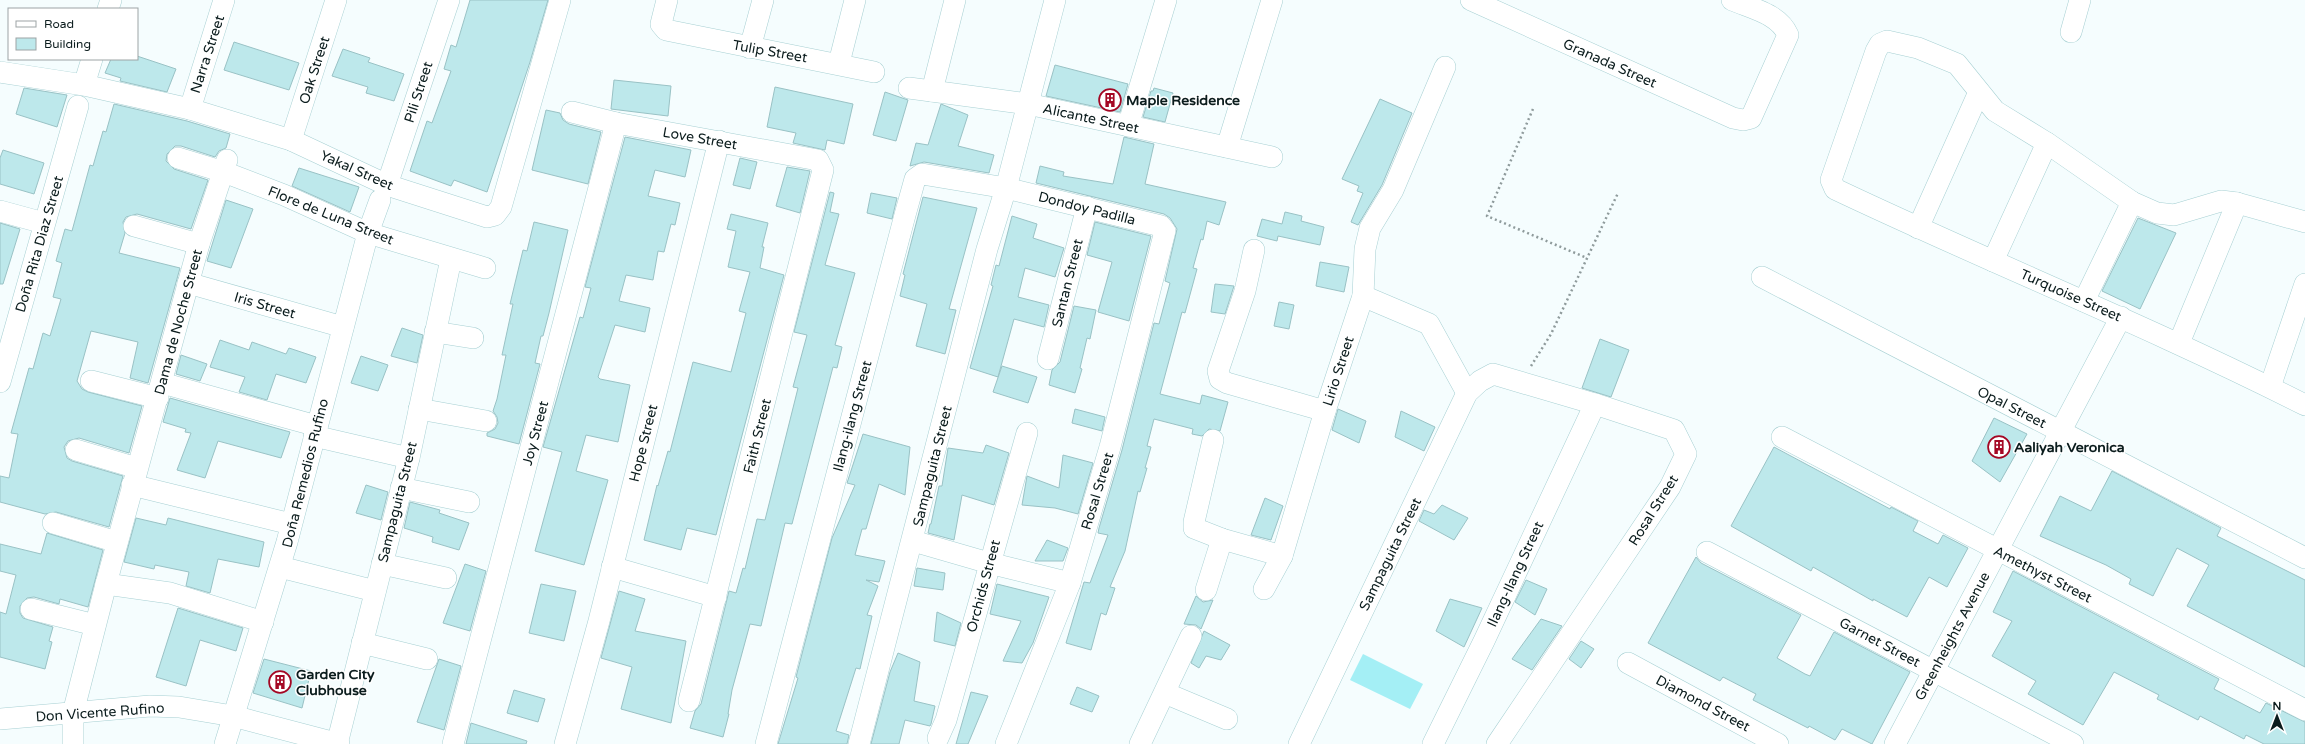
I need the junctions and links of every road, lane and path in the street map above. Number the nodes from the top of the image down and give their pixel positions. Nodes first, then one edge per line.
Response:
1 (224, 0) edge
2 (336, 0) edge
3 (449, 0) edge
4 (560, 0) edge
5 (667, 0) edge
6 (763, 0) edge
7 (855, 0) edge
8 (955, 0) edge
9 (1055, 0) edge
10 (1166, 0) edge
11 (1272, 0) edge
12 (1470, 0) edge
13 (1732, 0) edge
14 (2080, 0) edge
15 (2071, 32) dead end
16 (750, 48) junction
17 (92, 60) edge
18 (839, 63) junction
19 (1445, 67) dead end
20 (0, 72) edge
21 (874, 72) dead end
22 (84, 85) junction
23 (909, 88) dead end
24 (932, 91) junction
25 (1979, 92) junction
26 (1028, 104) junction
27 (78, 106) dead end
28 (190, 109) junction
29 (1533, 109) dead end
30 (572, 112) dead end
31 (616, 123) junction
32 (1128, 126) junction
33 (291, 140) junction
34 (719, 141) junction
35 (2047, 143) junction
36 (1227, 147) junction
37 (1272, 157) dead end
38 (178, 158) dead end
39 (225, 166) junction
40 (823, 170) joint
41 (1006, 188) junction
42 (384, 192) junction
43 (1618, 193) dead end
44 (2132, 202) junction
45 (2237, 203) junction
46 (1087, 207) junction
47 (0, 211) edge
48 (2305, 222) edge
49 (44, 223) junction
50 (134, 226) dead end
51 (1918, 228) junction
52 (1165, 231) joint
53 (368, 232) junction
54 (199, 244) junction
55 (1254, 250) dead end
56 (1587, 258) junction
57 (450, 259) junction
58 (1993, 261) junction
59 (484, 268) dead end
60 (1762, 277) dead end
61 (188, 283) junction
62 (2305, 285) edge
63 (1363, 296) junction
64 (2084, 301) junction
65 (2121, 317) junction
66 (343, 327) junction
67 (435, 332) junction
68 (473, 338) dead end
69 (2179, 343) junction
70 (1048, 359) dead end
71 (1492, 374) joint
72 (91, 381) dead end
73 (0, 382) edge
74 (1520, 382) junction
75 (2270, 388) junction
76 (160, 390) junction
77 (1468, 393) junction
78 (1595, 404) junction
79 (2305, 405) edge
80 (419, 409) junction
81 (1325, 410) junction
82 (486, 421) dead end
83 (316, 431) junction
84 (2060, 432) junction
85 (1027, 433) dead end
86 (1782, 437) dead end
87 (1213, 440) dead end
88 (76, 450) dead end
89 (409, 458) junction
90 (135, 476) junction
91 (401, 488) junction
92 (469, 502) dead end
93 (53, 523) dead end
94 (291, 524) junction
95 (1222, 539) junction
96 (913, 541) junction
97 (117, 542) junction
98 (1998, 550) junction
99 (1707, 552) dead end
100 (1282, 556) junction
101 (2305, 558) edge
102 (989, 563) junction
103 (382, 564) junction
104 (280, 567) junction
105 (612, 567) junction
106 (446, 578) dead end
107 (1070, 583) junction
108 (106, 584) junction
109 (1264, 588) dead end
110 (1206, 590) dead end
111 (375, 591) junction
112 (716, 597) junction
113 (31, 609) dead end
114 (263, 622) junction
115 (95, 625) junction
116 (1191, 636) dead end
117 (362, 643) junction
118 (427, 659) dead end
119 (1628, 663) dead end
120 (1934, 670) junction
121 (1165, 693) junction
122 (689, 701) dead end
123 (2305, 710) edge
124 (73, 713) junction
125 (233, 716) junction
126 (0, 719) edge
127 (1227, 719) dead end
128 (938, 738) dead end
129 (73, 744) edge
130 (225, 744) edge
131 (338, 744) edge
132 (453, 744) edge
133 (565, 744) edge
134 (766, 744) edge
135 (859, 744) edge
136 (1006, 744) edge
137 (1140, 744) edge
138 (1298, 744) edge
139 (1433, 744) edge
140 (1497, 744) edge
141 (1778, 744) edge
142 (1895, 744) edge
143 (2073, 744) edge

1 - 28 street, Narra Street
2 - 33 street, Oak Street
3 - 42 street, Pili Street
4 - 42 street, Yakal Street
5 - 16 street, Tulip Street
6 - 16 street
7 - 18 street
8 - 24 street
9 - 26 street, Sampaguita Street
10 - 32 street
11 - 36 street
12 - 13 street, Granada Street
14 - 15 street
16 - 18 street, Tulip Street
17 - 22 street
18 - 21 street, Tulip Street
19 - 63 street, Lirio Street
20 - 22 street, Yakal Street
22 - 28 street, Yakal Street
23 - 24 street, Alicante Street
24 - 26 street, Alicante Street
25 - 35 street
25 - 51 street
25 - 51 street, Turquoise Street
26 - 32 street, Alicante Street
26 - 41 street, Sampaguita Street
27 - 49 street, Doña Rita Diaz Street
28 - 33 street, Yakal Street
29 - 56 path
30 - 31 street, Love Street
31 - 34 street, Love Street
31 - 132 street, Joy Street
32 - 36 street, Alicante Street
33 - 42 street, Yakal Street
34 - 40 street, Love Street
34 - 105 street, Hope Street
35 - 44 street
35 - 58 street
36 - 37 street, Alicante Street
38 - 39 street, Flore de Luna Street
39 - 53 street, Flore de Luna Street
39 - 54 street, Dama de Noche Street
40 - 112 street, Faith Street
41 - 46 street, Dondoy Padilla
41 - 96 street, Sampaguita Street
41 - 134 street, Ilang-ilang Street
42 - 53 street, Doña Remedios Rufino
43 - 56 path
44 - 45 street
44 - 64 street
45 - 48 street
45 - 69 street
46 - 52 street, Dondoy Padilla
46 - 70 street, Santan Street
47 - 49 street
49 - 73 street, Doña Rita Diaz Street
50 - 54 street
51 - 58 street, Turquoise Street
52 - 107 street, Rosal Street
53 - 57 street, Flore de Luna Street
53 - 66 street, Doña Remedios Rufino
54 - 61 street, Dama de Noche Street
55 - 81 street
56 - 74 path
57 - 59 street, Flore de Luna Street
57 - 67 street, Sampaguita Street
58 - 64 street, Turquoise Street
60 - 84 street, Opal Street
61 - 66 street, Iris Street
61 - 76 street, Dama de Noche Street
62 - 75 street
63 - 77 street
63 - 81 street, Lirio Street
64 - 65 street, Turquoise Street
65 - 69 street, Turquoise Street
65 - 84 street, Greenheights Avenue
66 - 83 street, Doña Remedios Rufino
67 - 68 street
67 - 80 street, Sampaguita Street
69 - 75 street, Turquoise Street
71 - 74 street, Rosal Street
71 - 77 street, Sampaguita Street
72 - 76 street
74 - 78 street, Rosal Street
75 - 79 street, Turquoise Street
76 - 83 street
76 - 90 street, Dama de Noche Street
77 - 138 street, Sampaguita Street
78 - 139 street, Ilang-Ilang Street
78 - 140 street, Rosal Street
80 - 82 street
80 - 89 street, Sampaguita Street
81 - 100 street, Lirio Street
83 - 89 street
83 - 94 street, Doña Remedios Rufino
84 - 98 street, Greenheights Avenue
84 - 101 street, Opal Street
85 - 102 street, Orchids Street
86 - 98 street, Amethyst Street
87 - 95 street
88 - 90 street
89 - 91 street, Sampaguita Street
90 - 94 street
90 - 97 street, Dama de Noche Street
91 - 92 street
91 - 103 street, Sampaguita Street
93 - 97 street
94 - 104 street, Doña Remedios Rufino
95 - 100 street
95 - 110 street
96 - 102 street
96 - 135 street, Sampaguita Street
97 - 108 street, Dama de Noche Street
98 - 120 street, Greenheights Avenue
98 - 123 street, Amethyst Street
99 - 120 street, Garnet Street
100 - 109 street, Lirio Street
102 - 107 street
102 - 128 street, Orchids Street
103 - 106 street
103 - 111 street, Sampaguita Street
104 - 111 street
104 - 114 street, Doña Remedios Rufino
105 - 112 street
105 - 133 street, Hope Street
107 - 136 street, Rosal Street
108 - 114 street
108 - 115 street, Dama de Noche Street
111 - 117 street, Sampaguita Street
112 - 122 street, Faith Street
113 - 115 street
114 - 125 street, Doña Remedios Rufino
115 - 124 street, Dama de Noche Street
116 - 121 street
117 - 118 street
117 - 131 street, Sampaguita Street
119 - 141 street, Diamond Street
120 - 142 street, Greenheights Avenue
120 - 143 street, Garnet Street
121 - 127 street
121 - 137 street
124 - 125 street, Don Vicente Rufino
124 - 126 street, Don Vicente Rufino
124 - 129 street, Dama de Noche Street
125 - 130 street, Doña Remedios Rufino
125 - 131 street, Don Vicente Rufino

